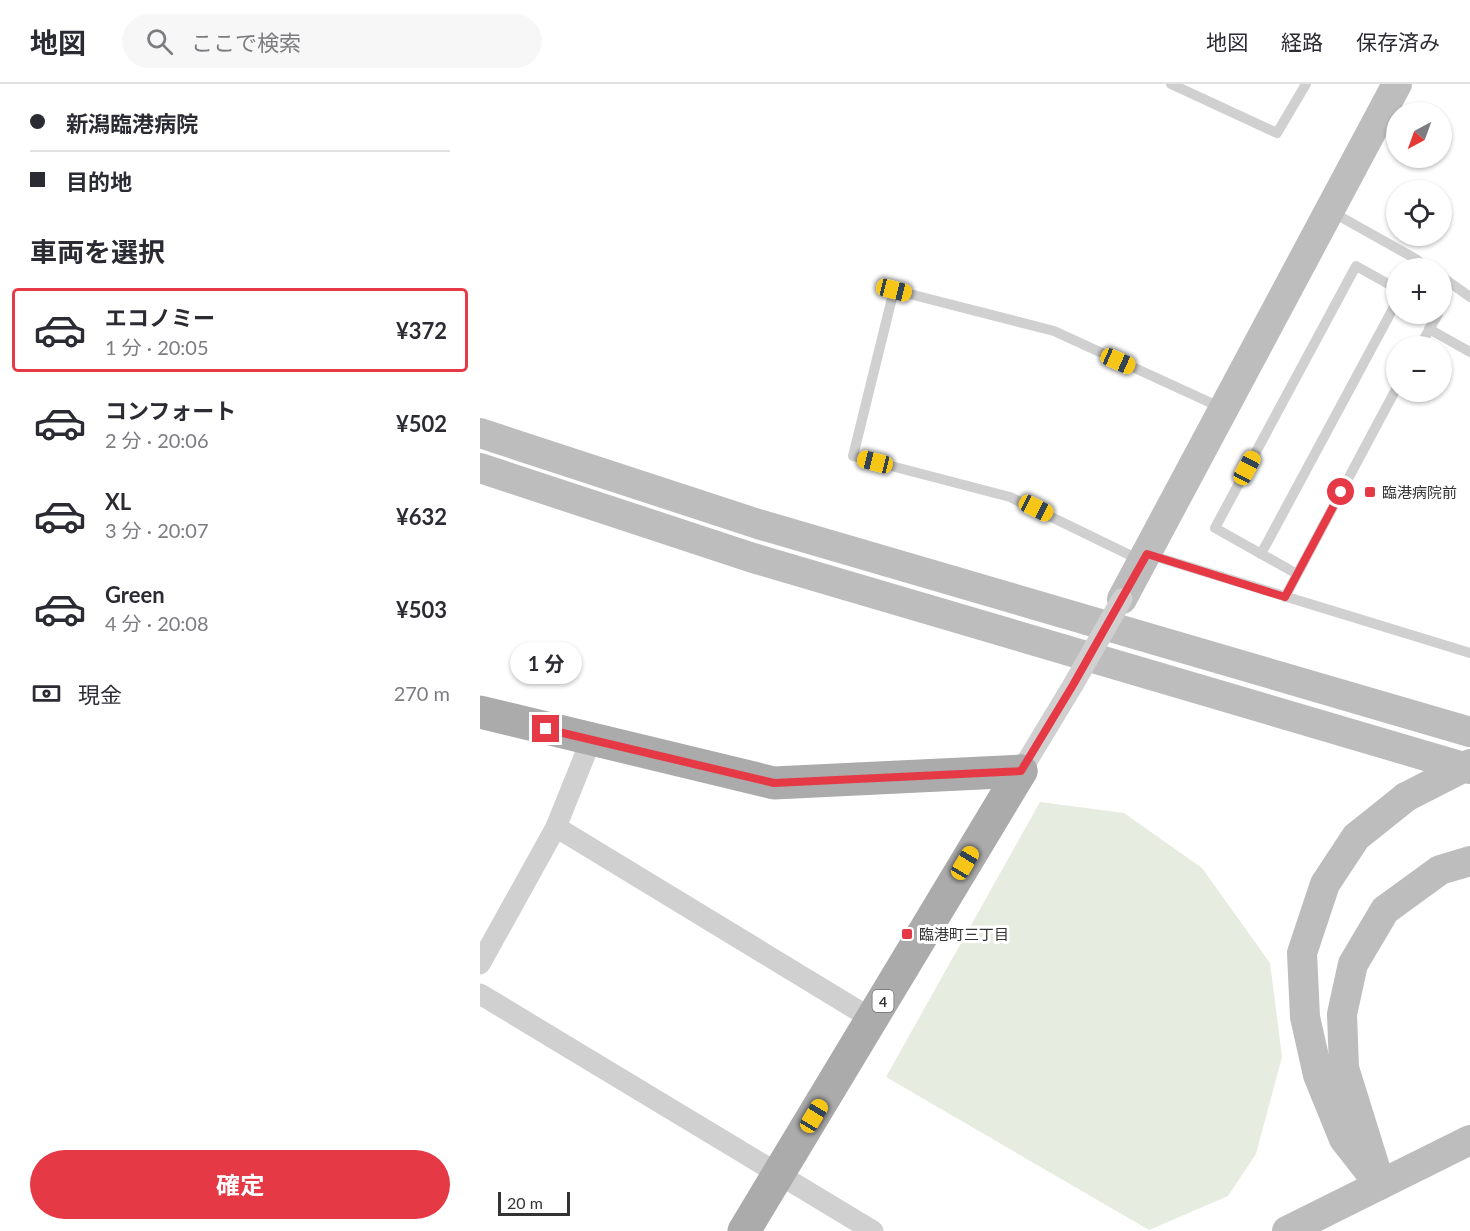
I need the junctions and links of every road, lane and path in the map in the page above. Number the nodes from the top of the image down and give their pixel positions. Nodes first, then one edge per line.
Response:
1 (1171, 84) edge
2 (1306, 84) edge
3 (1397, 84) edge
4 (1330, 211) junction
5 (1414, 258) edge
6 (1386, 283) edge
7 (1452, 284) edge
8 (1470, 297) edge
9 (1386, 322) edge
10 (1433, 324) edge
11 (1430, 329) junction
12 (1425, 336) edge
13 (1470, 352) edge
14 (1389, 402) edge
15 (1225, 410) junction
16 (480, 433) edge
17 (480, 468) edge
18 (1261, 554) junction
19 (1145, 558) junction
20 (1297, 574) junction
21 (1285, 597) junction
22 (1122, 599) joint
23 (1470, 653) edge
24 (480, 712) edge
25 (1470, 732) edge
26 (591, 740) junction
27 (1470, 767) edge
28 (1021, 771) junction
29 (556, 827) junction
30 (1470, 861) edge
31 (480, 964) edge
32 (480, 994) edge
33 (872, 1019) junction
34 (1470, 1140) edge
35 (779, 1173) junction
36 (1380, 1185) junction
37 (744, 1231) edge
38 (873, 1231) edge
39 (1287, 1231) edge

1 - 2 lane
3 - 4 street
4 - 5 lane
4 - 15 street
6 - 18 lane
7 - 8 lane
9 - 18 lane
10 - 11 lane
11 - 12 lane
11 - 13 lane
14 - 20 lane
15 - 19 street
15 - 19 lane
16 - 25 street
17 - 27 street
18 - 20 lane
19 - 21 lane
19 - 22 street
20 - 21 lane
21 - 23 lane
22 - 28 street, bridge
24 - 26 main road
26 - 28 main road
26 - 29 street
27 - 36 street, bridge
28 - 33 main road, 4
29 - 31 street
29 - 33 street
30 - 36 street
32 - 35 street
33 - 35 main road, 4
34 - 36 street
35 - 37 main road, 4
35 - 38 street
36 - 39 street

